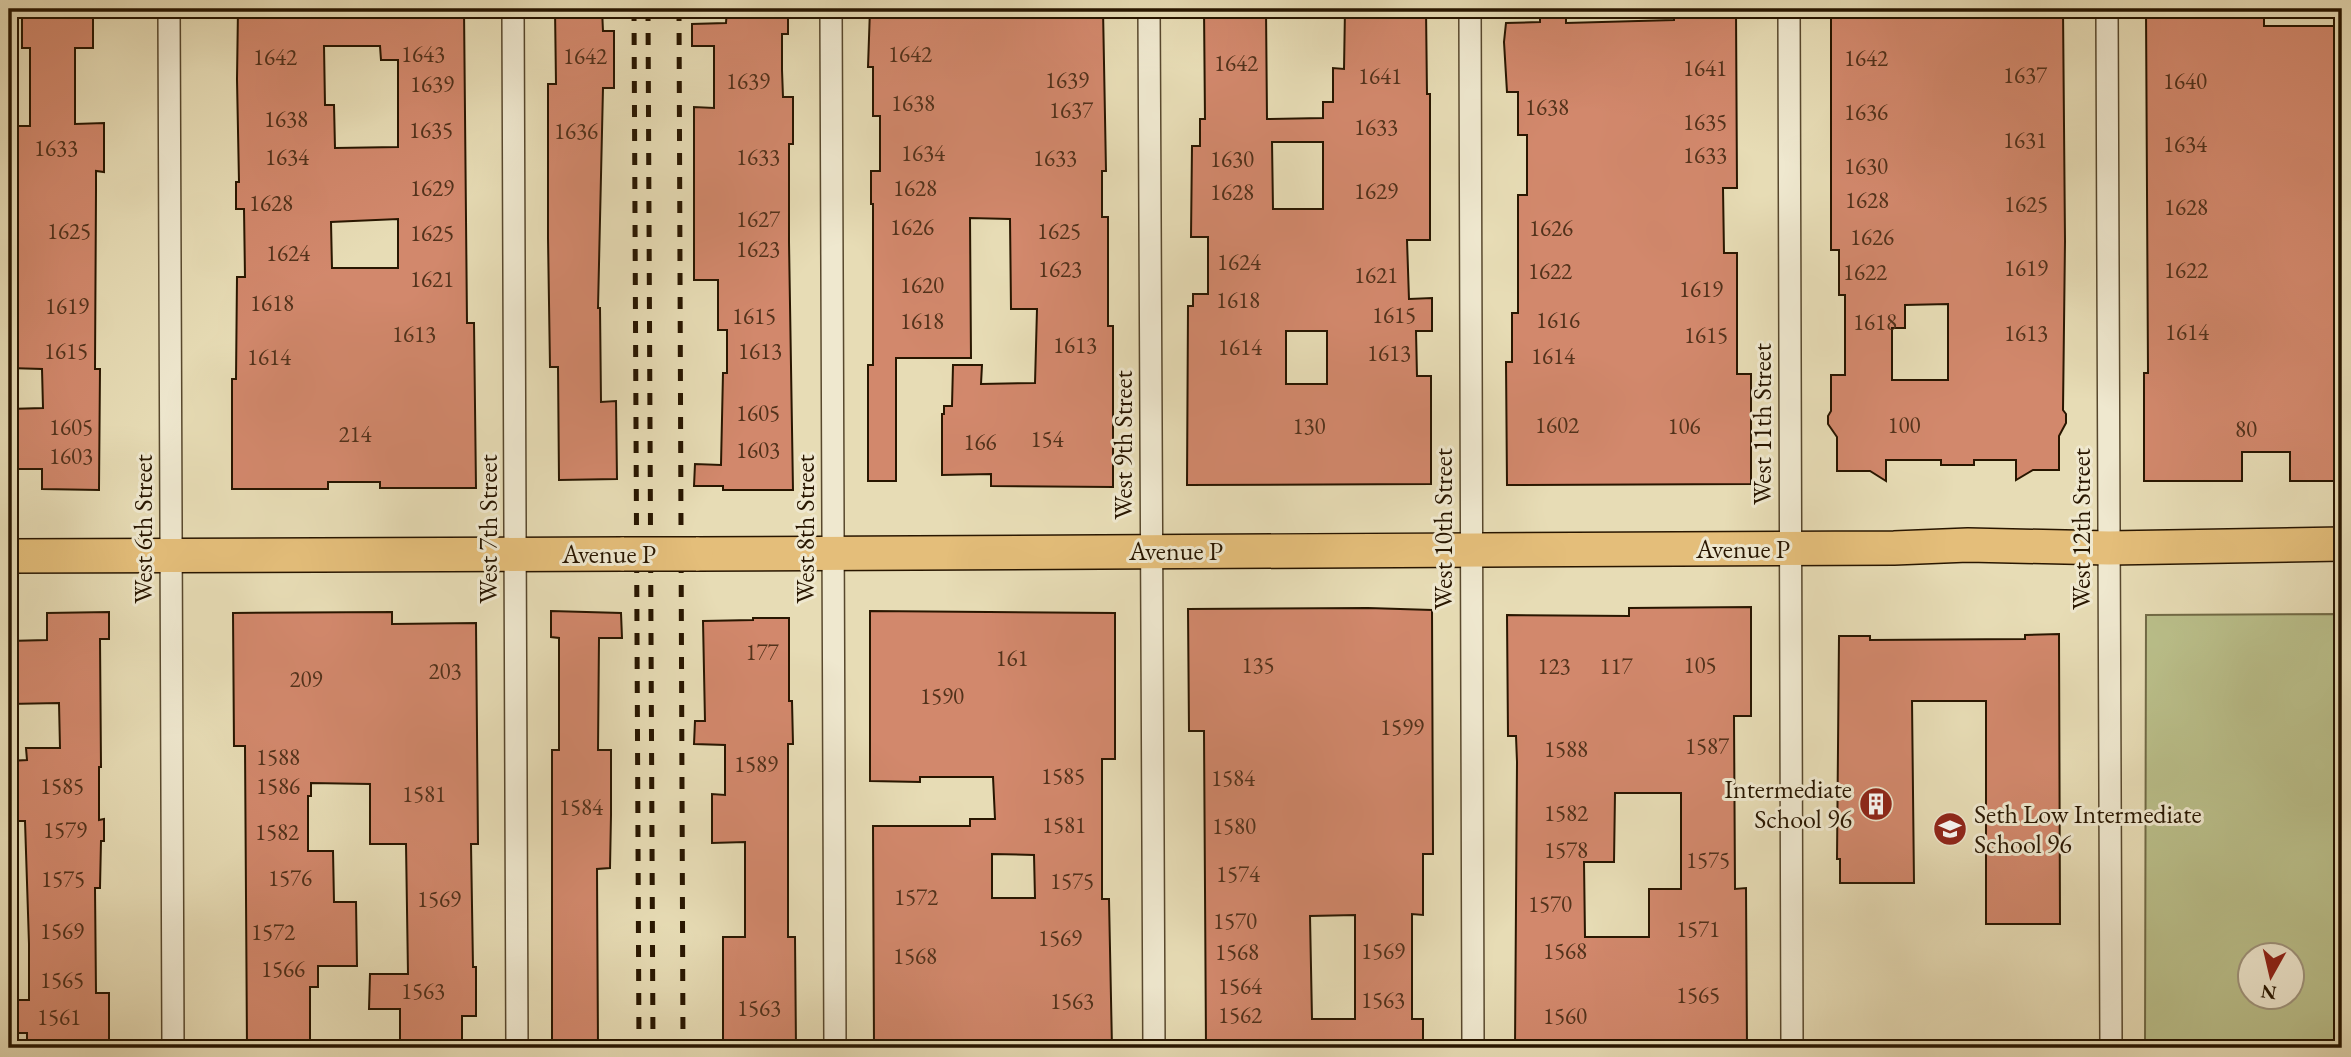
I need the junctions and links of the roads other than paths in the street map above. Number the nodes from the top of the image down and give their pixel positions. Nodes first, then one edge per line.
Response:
1 (169, 9) edge
2 (513, 9) edge
3 (831, 9) edge
4 (1149, 9) edge
5 (1470, 9) edge
6 (1789, 9) edge
7 (2107, 9) edge
8 (2342, 544) edge
9 (1791, 548) junction
10 (2109, 548) junction
11 (1470, 550) junction
12 (1151, 551) junction
13 (833, 552) junction
14 (516, 554) junction
15 (171, 555) junction
16 (9, 556) edge
17 (173, 1048) edge
18 (517, 1048) edge
19 (835, 1048) edge
20 (1154, 1048) edge
21 (1473, 1048) edge
22 (1792, 1048) edge
23 (2111, 1048) edge

1 - 15 street, West 6th Street
2 - 14 street, West 7th Street
3 - 13 street, West 8th Street
4 - 12 street, West 9th Street
5 - 11 street, West 10th Street
6 - 9 street, West 11th Street
7 - 10 street, West 12th Street
8 - 10 main road, Avenue P
9 - 10 main road, Avenue P
9 - 11 main road, Avenue P
9 - 22 street, West 11th Street
10 - 23 street, West 12th Street
11 - 12 main road, Avenue P
11 - 21 street, West 10th Street
12 - 13 main road, Avenue P
12 - 20 street, West 9th Street
13 - 14 main road, Avenue P, bridge
13 - 19 street, West 8th Street
14 - 15 main road, Avenue P
14 - 18 street, West 7th Street
15 - 16 main road, Avenue P
15 - 17 street, West 6th Street

